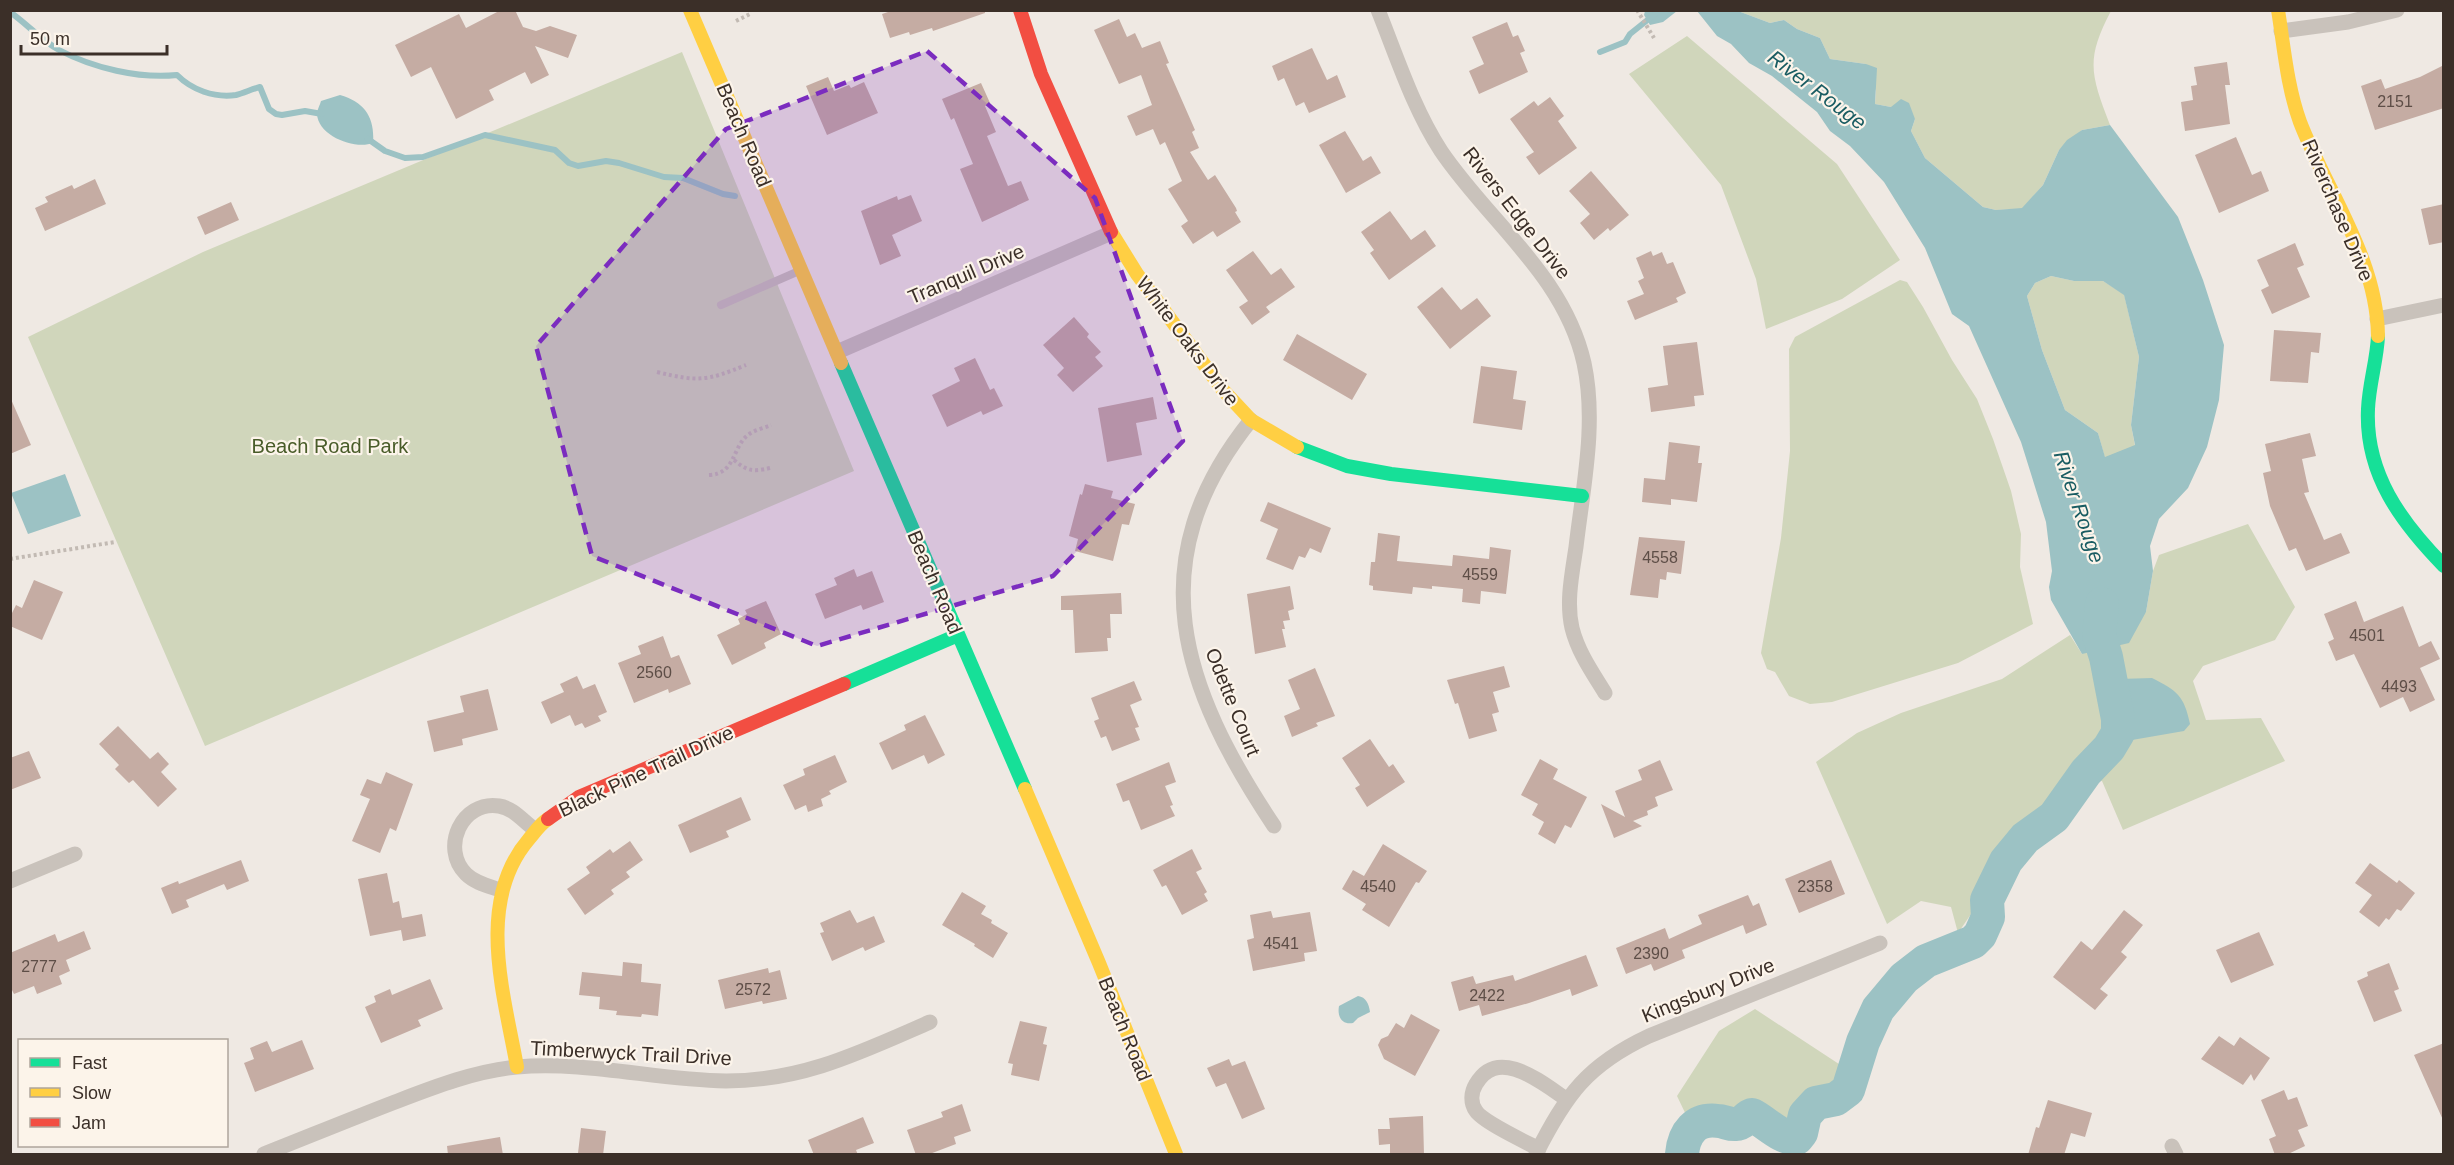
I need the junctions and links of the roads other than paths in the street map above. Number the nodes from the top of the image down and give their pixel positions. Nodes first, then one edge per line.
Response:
1 (690, 10) edge
2 (1020, 10) edge
3 (1378, 10) edge
4 (2278, 10) edge
5 (2397, 10) edge
6 (2281, 31) junction
7 (1111, 233) junction
8 (803, 270) junction
9 (721, 305) dead end
10 (2444, 305) edge
11 (2377, 319) junction
12 (837, 352) junction
13 (1251, 420) junction
14 (1582, 496) junction
15 (2444, 566) edge
16 (958, 635) junction
17 (1605, 693) dead end
18 (1274, 826) dead end
19 (534, 830) junction
20 (75, 854) dead end
21 (10, 881) edge
22 (500, 890) junction
23 (1880, 943) dead end
24 (930, 1022) dead end
25 (517, 1067) junction
26 (1566, 1099) junction
27 (1538, 1152) edge
28 (264, 1155) edge
29 (1176, 1155) edge

1 - 8 street, Beach Road
2 - 7 street, White Oaks Drive
3 - 14 street, Rivers Edge Drive
4 - 6 street, Riverchase Drive
5 - 6 street
6 - 11 street, Riverchase Drive
7 - 12 street, Tranquil Drive
7 - 13 street, White Oaks Drive
8 - 9 lane
8 - 12 street, Beach Road
10 - 11 street
11 - 15 street, Riverchase Drive
12 - 16 street, Beach Road
13 - 14 street, White Oaks Drive
13 - 18 street, Odette Court
14 - 17 street, Rivers Edge Drive
16 - 19 street, Black Pine Trail Drive
16 - 29 street, Beach Road
19 - 22 street, Black Pine Trail Drive
19 - 22 street
20 - 21 street
22 - 25 street, Black Pine Trail Drive
23 - 26 street, Kingsbury Drive
24 - 25 street, Timberwyck Trail Drive
25 - 28 street, Timberwyck Trail Drive
26 - 27 street, Kingsbury Drive
26 - 27 street, Kingsbury Drive

